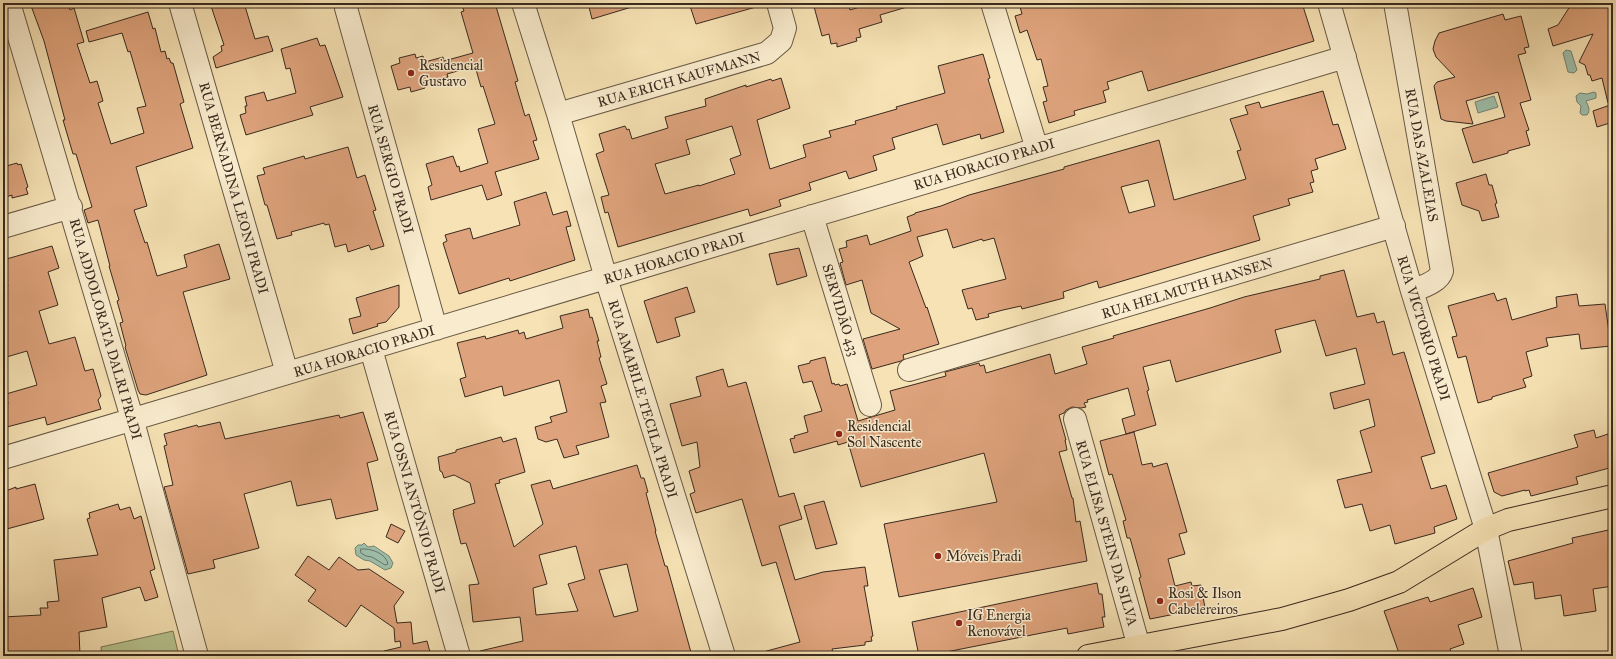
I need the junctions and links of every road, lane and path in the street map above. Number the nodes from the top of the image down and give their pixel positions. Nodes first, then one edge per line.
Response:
1 (9, 3) edge
2 (180, 3) edge
3 (523, 3) edge
4 (778, 3) edge
5 (992, 3) edge
6 (1329, 3) edge
7 (1395, 3) edge
8 (346, 8) dead end
9 (1345, 57) junction
10 (558, 114) junction
11 (1036, 148) junction
12 (71, 207) junction
13 (806, 218) junction
14 (1394, 226) junction
15 (3, 227) edge
16 (606, 278) junction
17 (1412, 291) junction
18 (830, 322) dead end
19 (436, 329) junction
20 (371, 349) junction
21 (909, 370) dead end
22 (287, 373) junction
23 (870, 405) dead end
24 (132, 418) junction
25 (1075, 419) dead end
26 (3, 458) edge
27 (1613, 496) edge
28 (1486, 529) junction
29 (1139, 647) junction
30 (197, 656) edge
31 (459, 656) edge
32 (724, 656) edge
33 (1088, 656) edge
34 (1511, 656) edge

1 - 12 street, RUA ADDOLORATA DALRI PRADI
2 - 22 street, RUA BERNADINA LEONI PRADI
3 - 10 street, RUA AMABILE TECILA PRADI
4 - 10 street, RUA ERICH KAUFMANN
5 - 11 street
6 - 9 street, RUA VICTORIO PRADI
7 - 17 street, RUA DAS AZALEIAS
8 - 19 street, RUA SERGIO PRADI
9 - 11 street, RUA HORACIO PRADI
9 - 14 street, RUA VICTORIO PRADI
10 - 16 street, RUA AMABILE TECILA PRADI
11 - 13 street, RUA HORACIO PRADI
12 - 15 street
12 - 24 street, RUA ADDOLORATA DALRI PRADI
13 - 16 street, RUA HORACIO PRADI
13 - 18 street
13 - 23 street, SERVIDÃO 433
14 - 17 street, RUA VICTORIO PRADI
14 - 21 street, RUA HELMUTH HANSEN
16 - 19 street, RUA HORACIO PRADI
16 - 32 street, RUA AMABILE TECILA PRADI
17 - 28 street, RUA VICTORIO PRADI
19 - 20 street, RUA HORACIO PRADI
20 - 22 street, RUA HORACIO PRADI
20 - 31 street, RUA OSNI ANTÔNIO PRADI
22 - 24 street, RUA HORACIO PRADI
24 - 26 street, RUA HORACIO PRADI
24 - 30 street, RUA ADDOLORATA DALRI PRADI
25 - 29 street, RUA ELISA STEIN DA SILVA
27 - 28 main road
28 - 29 main road
28 - 34 street, RUA VICTORIO PRADI
29 - 33 main road

